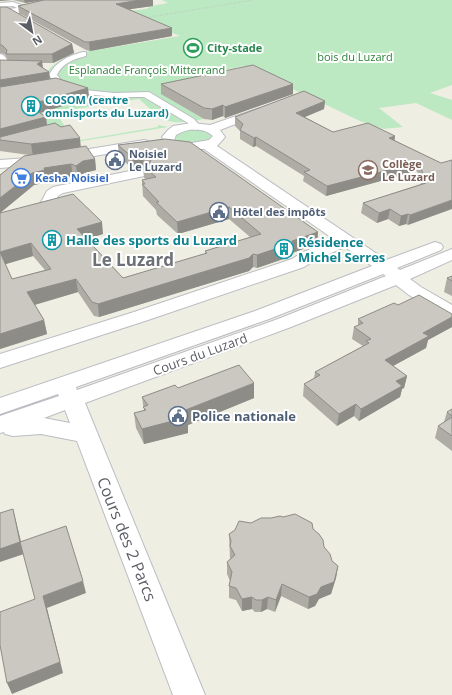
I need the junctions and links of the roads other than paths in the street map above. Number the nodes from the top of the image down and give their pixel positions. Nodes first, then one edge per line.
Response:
1 (33, 6) edge
2 (0, 7) edge
3 (23, 8) junction
4 (10, 12) junction
5 (24, 20) edge
6 (71, 47) edge
7 (272, 106) edge
8 (196, 127) junction
9 (211, 129) junction
10 (177, 144) junction
11 (207, 145) junction
12 (0, 164) edge
13 (87, 168) junction
14 (144, 172) edge
15 (46, 206) edge
16 (346, 240) junction
17 (452, 240) edge
18 (452, 254) edge
19 (391, 272) junction
20 (452, 313) edge
21 (0, 361) edge
22 (67, 392) junction
23 (0, 406) edge
24 (0, 425) edge
25 (0, 432) edge
26 (86, 436) junction
27 (189, 695) edge

1 - 3 street
2 - 3 street
2 - 4 street
3 - 4 street
4 - 5 street
6 - 8 street
7 - 9 street
8 - 9 street
8 - 10 street
9 - 11 street
10 - 11 street
10 - 13 street
11 - 16 street
12 - 13 street
13 - 14 street
13 - 15 street
16 - 19 street
16 - 21 street
17 - 19 street, Cours du Luzard
18 - 19 street, Cours du Luzard
19 - 20 street
19 - 22 street, Cours du Luzard
22 - 23 street, Cours du Luzard
22 - 24 street, Cours du Luzard
22 - 26 street, Cours des 2 Parcs
25 - 26 street
26 - 27 street, Cours des 2 Parcs

